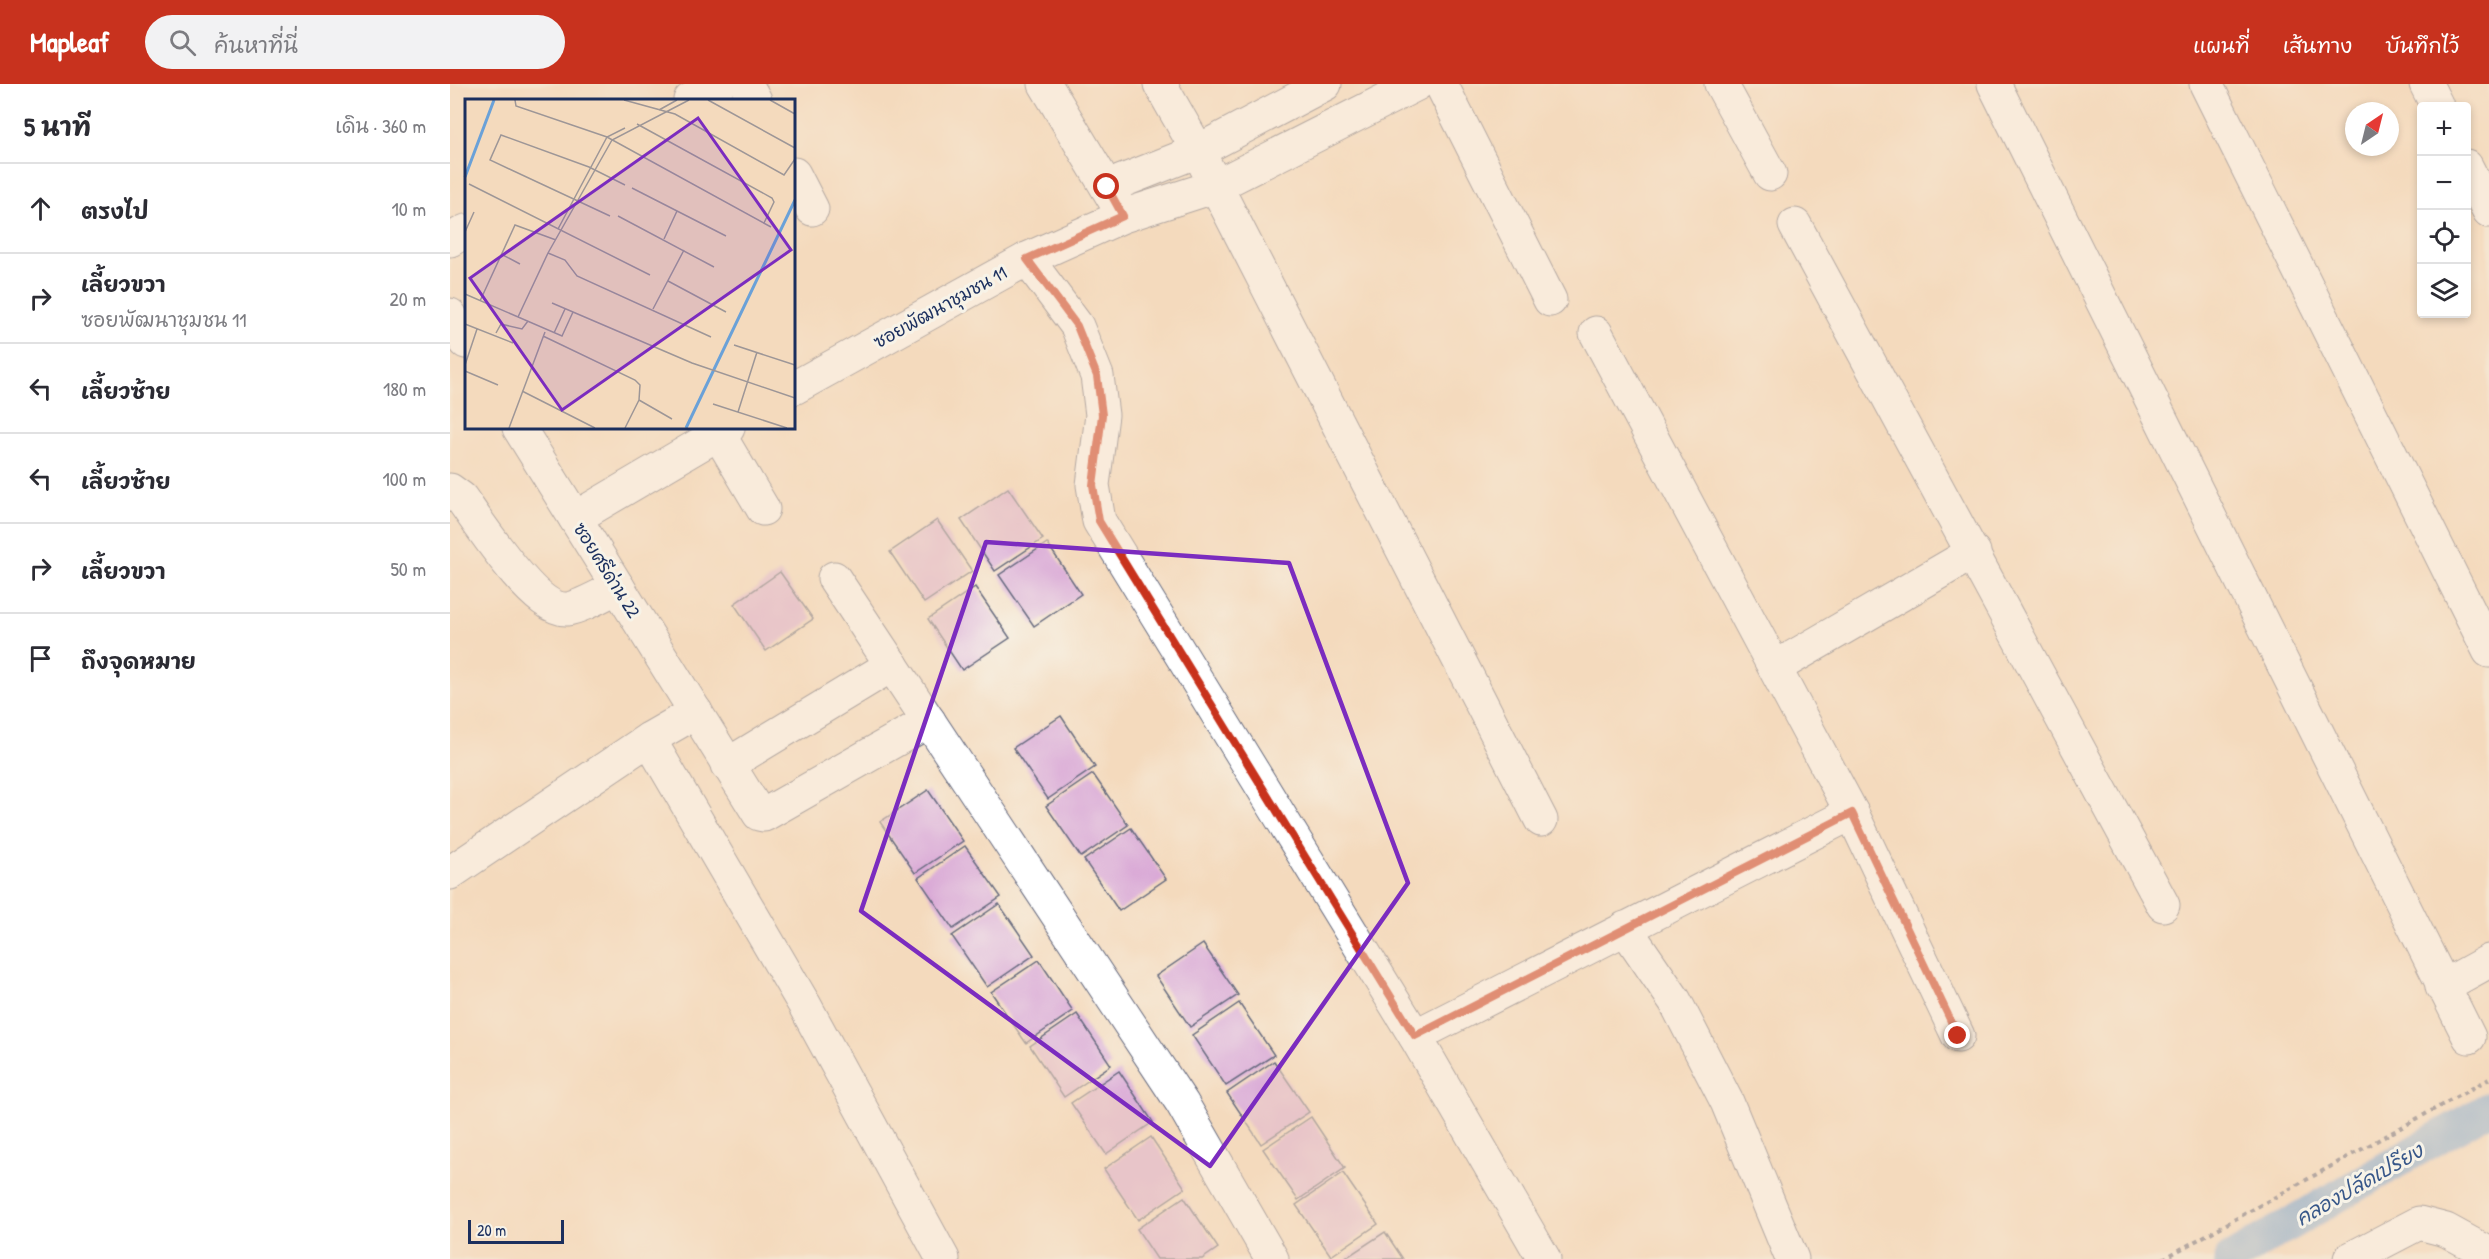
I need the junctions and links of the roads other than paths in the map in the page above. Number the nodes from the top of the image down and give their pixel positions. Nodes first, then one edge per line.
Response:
1 (719, 84) edge
2 (746, 84) edge
3 (1045, 84) edge
4 (1160, 84) edge
5 (1325, 84) edge
6 (1417, 84) edge
7 (1441, 84) edge
8 (1721, 84) edge
9 (1994, 84) edge
10 (2206, 84) edge
11 (2426, 84) edge
12 (692, 99) edge
13 (754, 99) edge
14 (2435, 102) edge
15 (1198, 151) junction
16 (1770, 174) dead end
17 (795, 176) edge
18 (2471, 176) edge
19 (1216, 186) junction
20 (1107, 187) junction
21 (812, 209) dead end
22 (2489, 211) edge
23 (1123, 216) junction
24 (1795, 225) dead end
25 (465, 232) edge
26 (450, 240) edge
27 (1027, 259) junction
28 (1550, 300) dead end
29 (450, 315) edge
30 (1596, 333) dead end
31 (465, 340) edge
32 (795, 387) edge
33 (520, 429) edge
34 (723, 430) edge
35 (450, 490) edge
36 (763, 509) dead end
37 (575, 518) junction
38 (1974, 552) junction
39 (834, 578) dead end
40 (618, 587) junction
41 (2489, 651) edge
42 (892, 665) junction
43 (1776, 667) junction
44 (696, 712) junction
45 (929, 721) junction
46 (650, 739) junction
47 (727, 765) junction
48 (1852, 813) junction
49 (1541, 820) dead end
50 (450, 873) edge
51 (2163, 905) dead end
52 (1625, 928) junction
53 (2489, 961) edge
54 (2442, 987) junction
55 (1415, 1036) junction
56 (1958, 1036) dead end
57 (2469, 1037) dead end
58 (2488, 1253) edge
59 (943, 1259) edge
60 (1272, 1259) edge
61 (1544, 1259) edge
62 (1792, 1259) edge
63 (2350, 1259) edge

1 - 12 street
2 - 13 street
3 - 20 street
4 - 15 street
5 - 15 street
6 - 19 street, ซอยพัฒนาชุมชน 11
7 - 28 street
8 - 16 street
9 - 54 street
10 - 41 street
11 - 14 street
15 - 19 street
15 - 20 street
17 - 21 street
18 - 22 street
19 - 23 street, ซอยพัฒนาชุมชน 11
19 - 49 street
20 - 23 street
23 - 27 street, ซอยพัฒนาชุมชน 11
24 - 38 street
25 - 26 street
27 - 32 street, ซอยพัฒนาชุมชน 11
27 - 55 street
29 - 31 street
30 - 43 street
33 - 37 street, ซอยศรีด่าน 22
34 - 36 street
34 - 37 street
35 - 40 street
37 - 40 street, ซอยศรีด่าน 22
38 - 43 street
38 - 51 street
39 - 42 street
40 - 44 street, ซอยศรีด่าน 22
42 - 45 street
42 - 47 street
43 - 48 street
44 - 46 street
44 - 47 street, ซอยศรีด่าน 22
45 - 47 street, ซอยศรีด่าน 22
45 - 60 street
46 - 50 street
46 - 59 street
48 - 52 street
48 - 56 street
52 - 55 street
52 - 62 street
53 - 54 street
54 - 57 street
55 - 61 street
58 - 63 street

